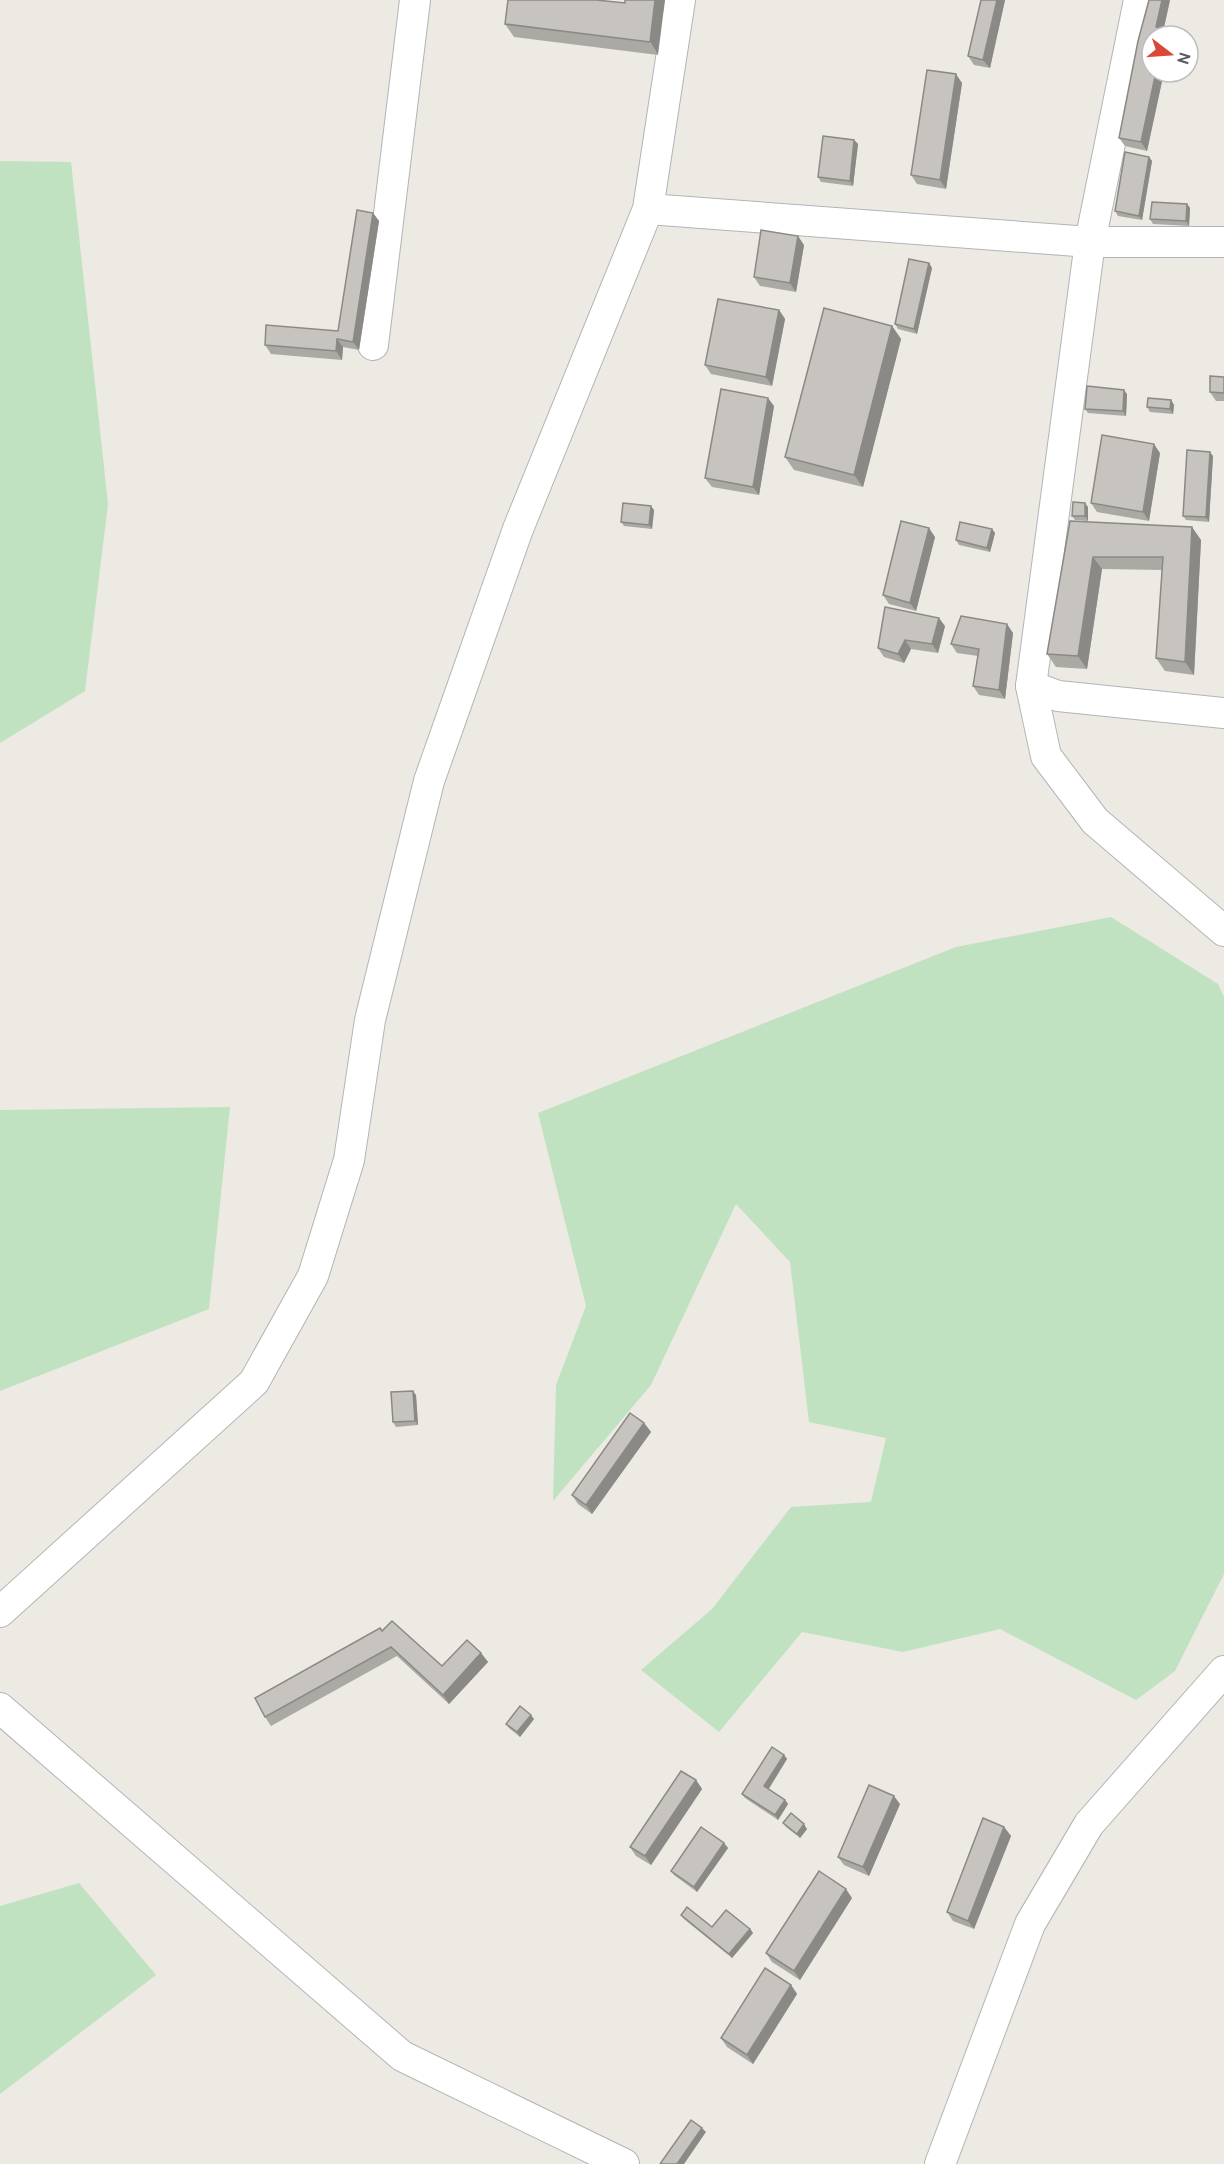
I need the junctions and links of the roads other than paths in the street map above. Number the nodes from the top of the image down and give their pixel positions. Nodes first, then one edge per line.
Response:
1 (416, 0) edge
2 (680, 0) edge
3 (1138, 0) edge
4 (648, 209) junction
5 (1090, 242) junction
6 (1224, 242) edge
7 (373, 345) dead end
8 (1031, 686) junction
9 (1224, 713) edge
10 (1224, 931) edge
11 (0, 1612) edge
12 (1224, 1671) edge
13 (0, 1708) edge
14 (624, 2164) edge
15 (940, 2164) edge

1 - 7 street
2 - 4 street
3 - 5 street
4 - 5 street
4 - 11 street
5 - 6 street
5 - 8 street
8 - 9 street
8 - 10 street
12 - 15 street
13 - 14 street

